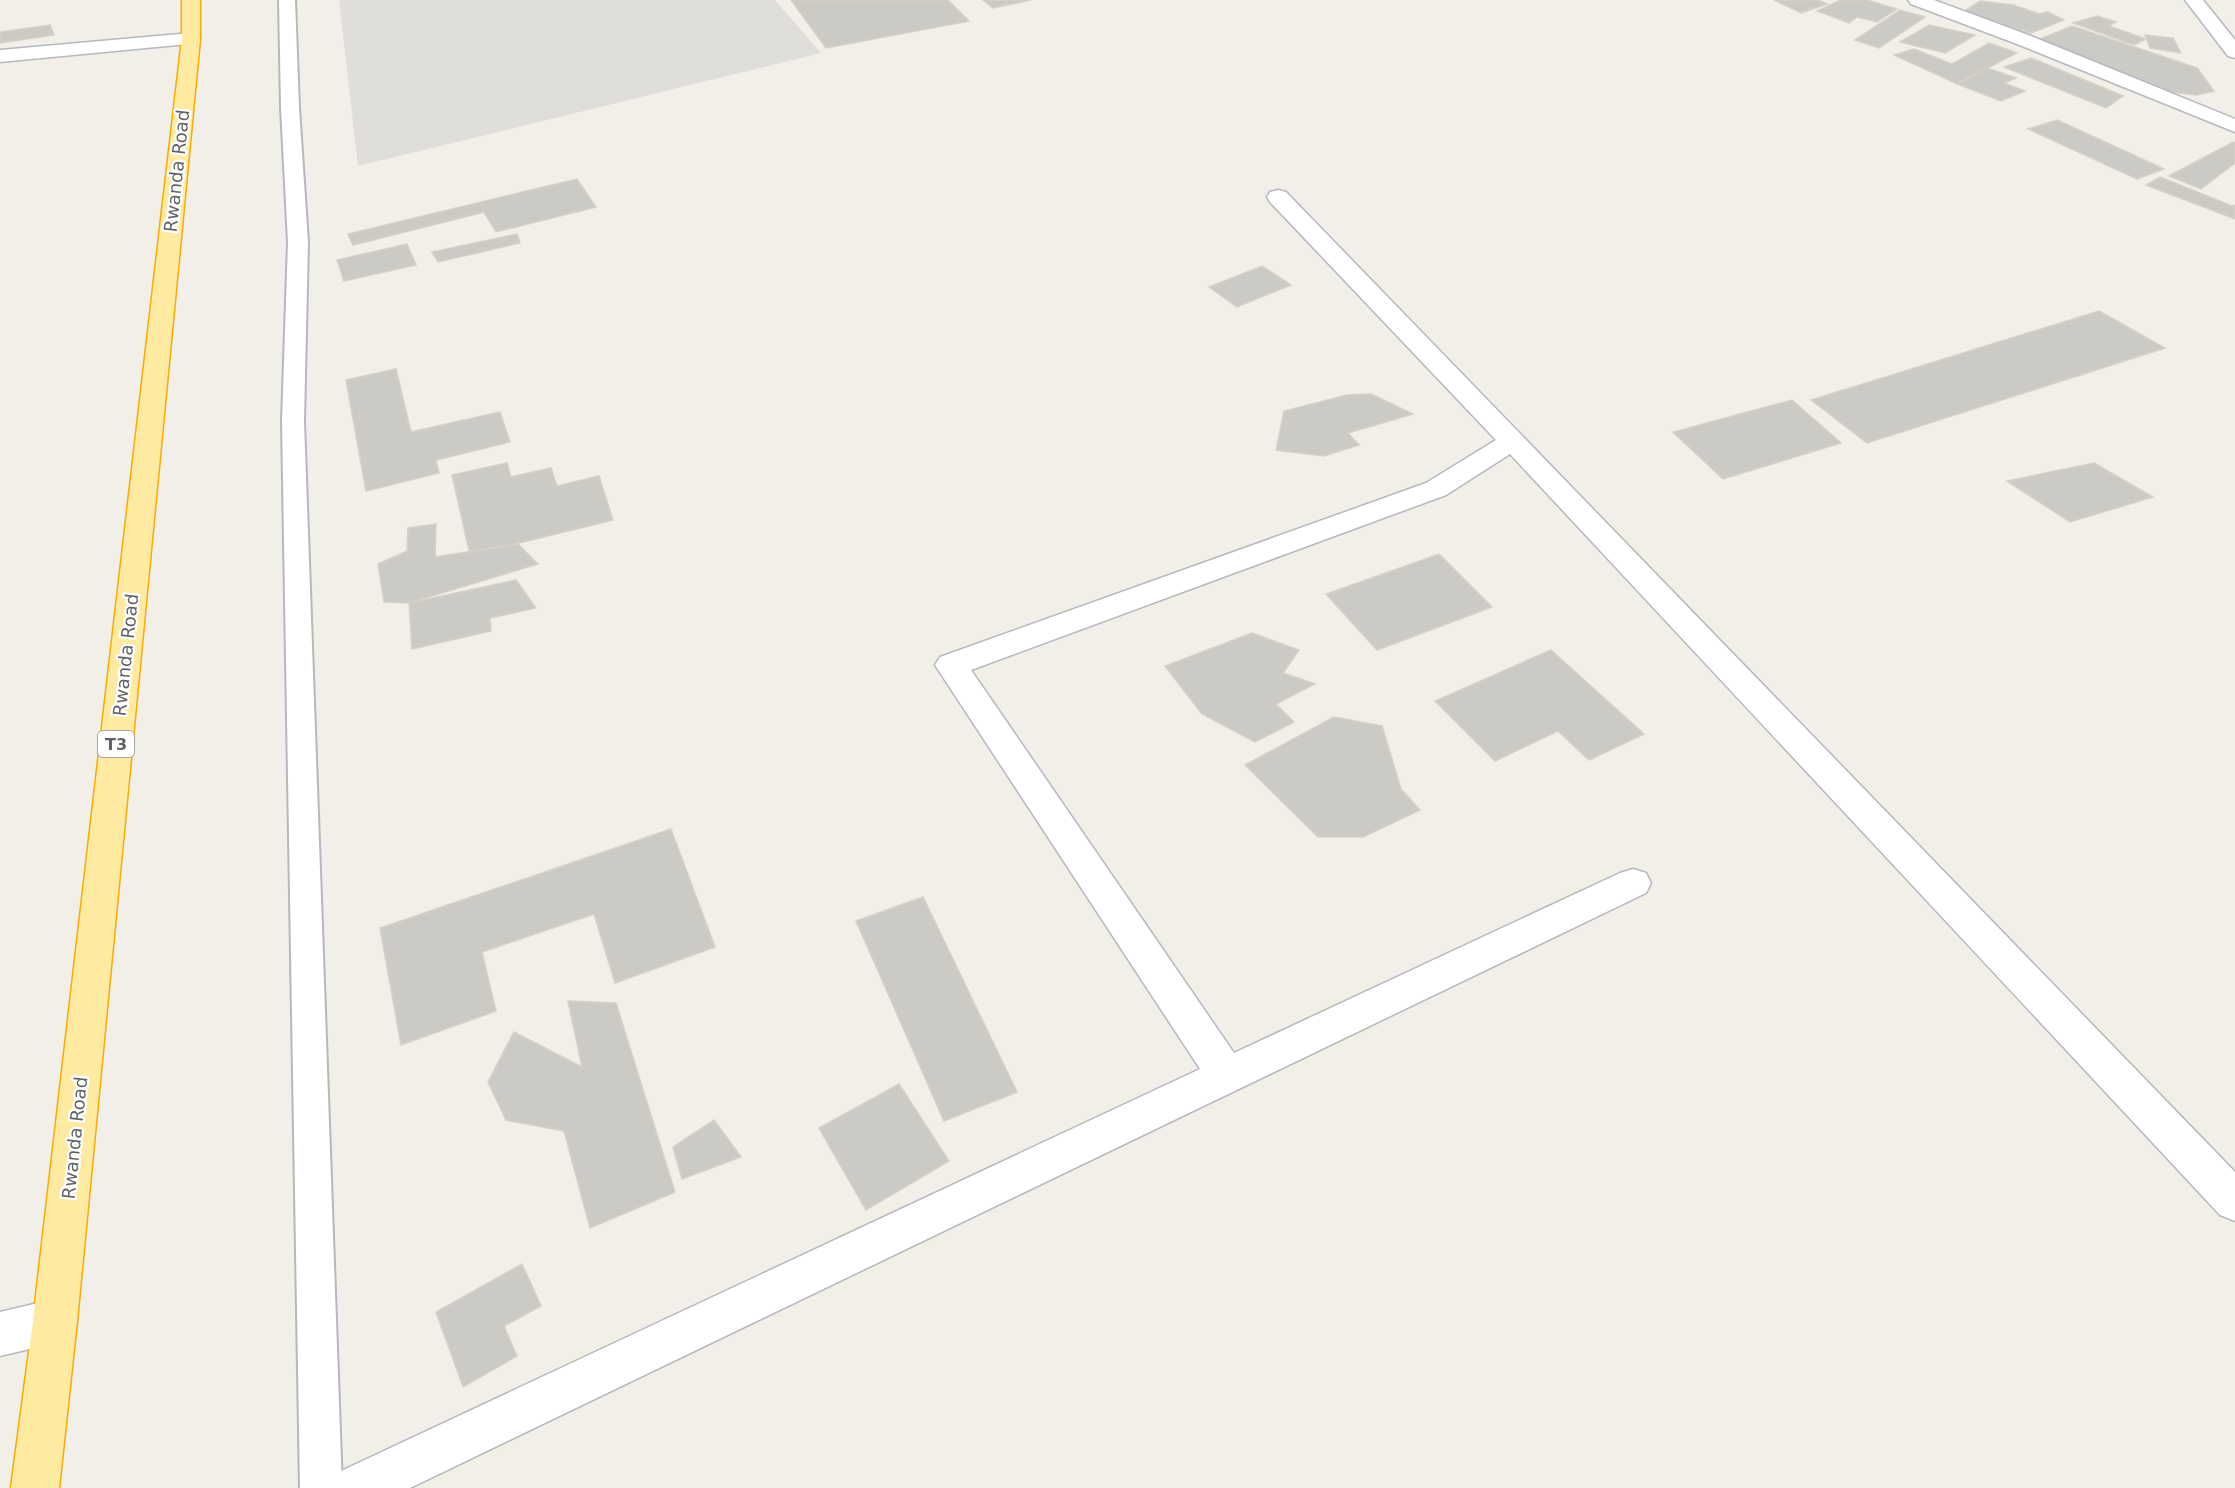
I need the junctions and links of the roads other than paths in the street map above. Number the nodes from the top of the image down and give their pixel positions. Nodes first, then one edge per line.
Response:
1 (191, 0) edge
2 (287, 0) edge
3 (1917, 0) edge
4 (2194, 0) edge
5 (191, 39) junction
6 (2235, 52) edge
7 (0, 57) edge
8 (2235, 126) edge
9 (1278, 197) dead end
10 (1512, 441) junction
11 (1633, 884) dead end
12 (1227, 1076) junction
13 (2235, 1201) edge
14 (55, 1321) junction
15 (0, 1334) edge
16 (36, 1488) edge
17 (321, 1488) edge
18 (358, 1488) edge

1 - 5 highway, Rwanda Road / T3
2 - 17 lane
3 - 8 street
4 - 6 street
5 - 7 street
5 - 14 highway, Rwanda Road / T3
9 - 10 street
10 - 12 street
10 - 13 street
11 - 12 street
12 - 18 street
14 - 15 street
14 - 16 highway, Rwanda Road / T3

